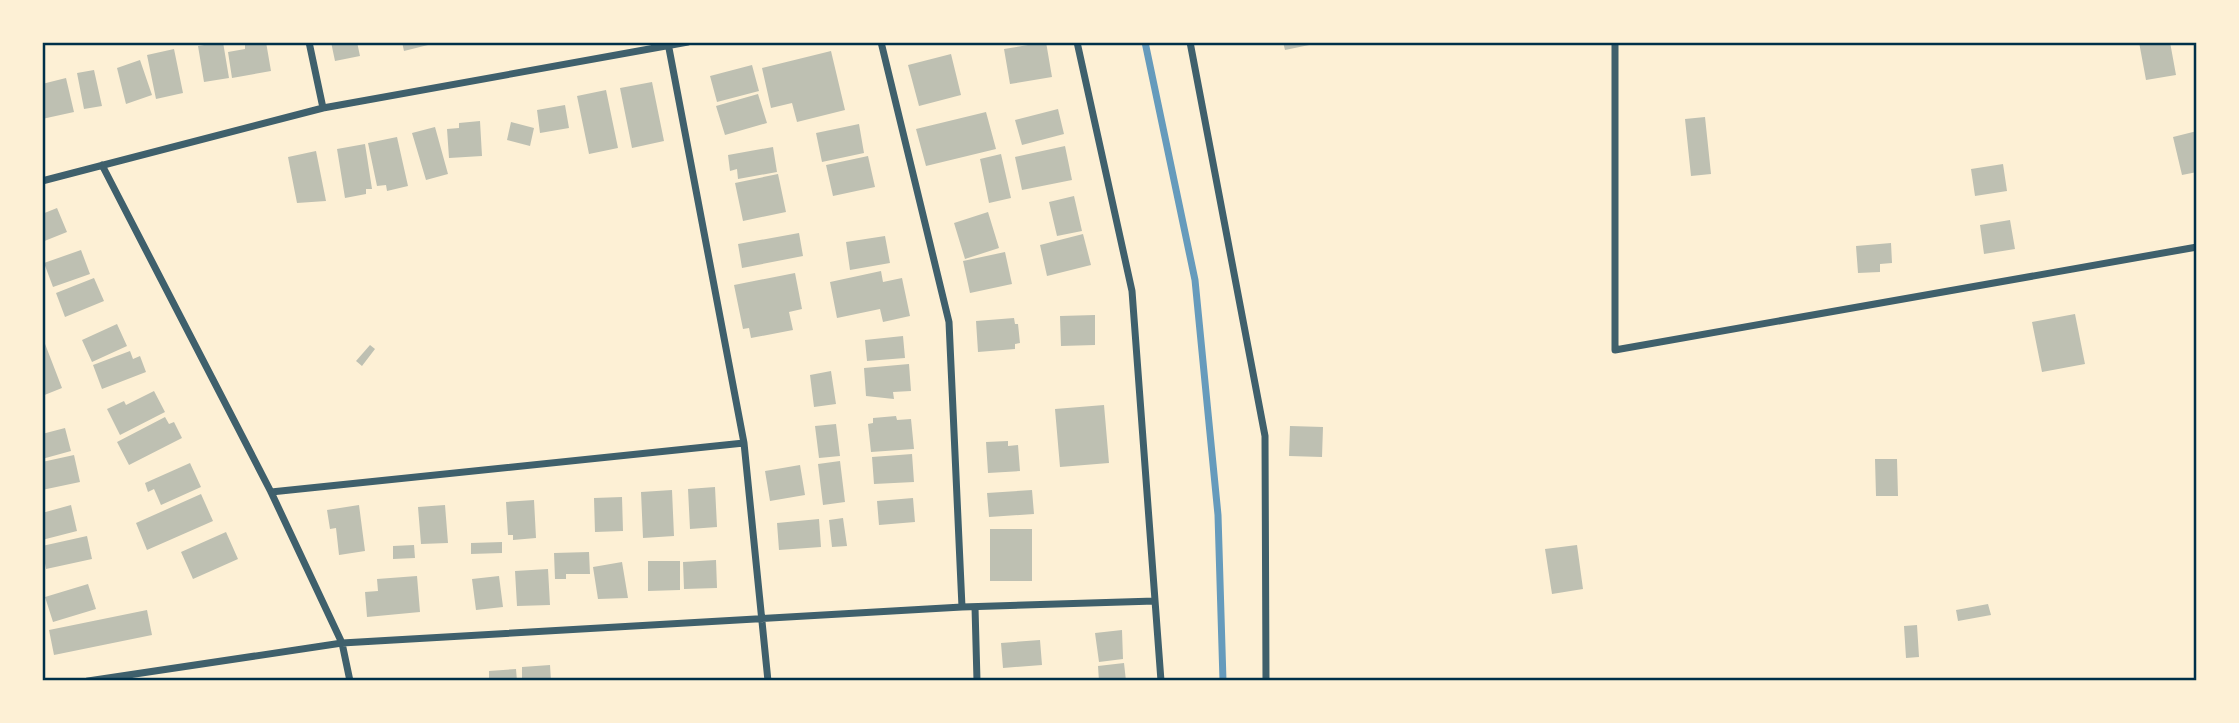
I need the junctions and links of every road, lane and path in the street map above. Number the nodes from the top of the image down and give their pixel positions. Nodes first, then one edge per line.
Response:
1 (309, 42) edge
2 (688, 42) edge
3 (881, 42) edge
4 (1077, 42) edge
5 (1190, 42) edge
6 (1615, 42) edge
7 (668, 44) edge
8 (323, 108) junction
9 (102, 165) junction
10 (42, 181) edge
11 (2197, 247) edge
12 (744, 443) junction
13 (271, 492) junction
14 (1155, 601) junction
15 (962, 607) junction
16 (975, 607) junction
17 (763, 620) junction
18 (342, 643) junction
19 (88, 681) edge
20 (350, 681) edge
21 (768, 681) edge
22 (977, 681) edge
23 (1161, 681) edge
24 (1266, 681) edge

1 - 8 street
2 - 7 street
3 - 15 street
4 - 14 street
5 - 24 street
6 - 11 street
7 - 8 street
7 - 12 street
8 - 9 street
9 - 10 street
9 - 13 street
12 - 13 street
12 - 17 street
13 - 18 street
14 - 16 street
14 - 23 street
15 - 16 street
15 - 17 street
16 - 22 street
17 - 18 street
17 - 21 street
18 - 19 street
18 - 20 street

